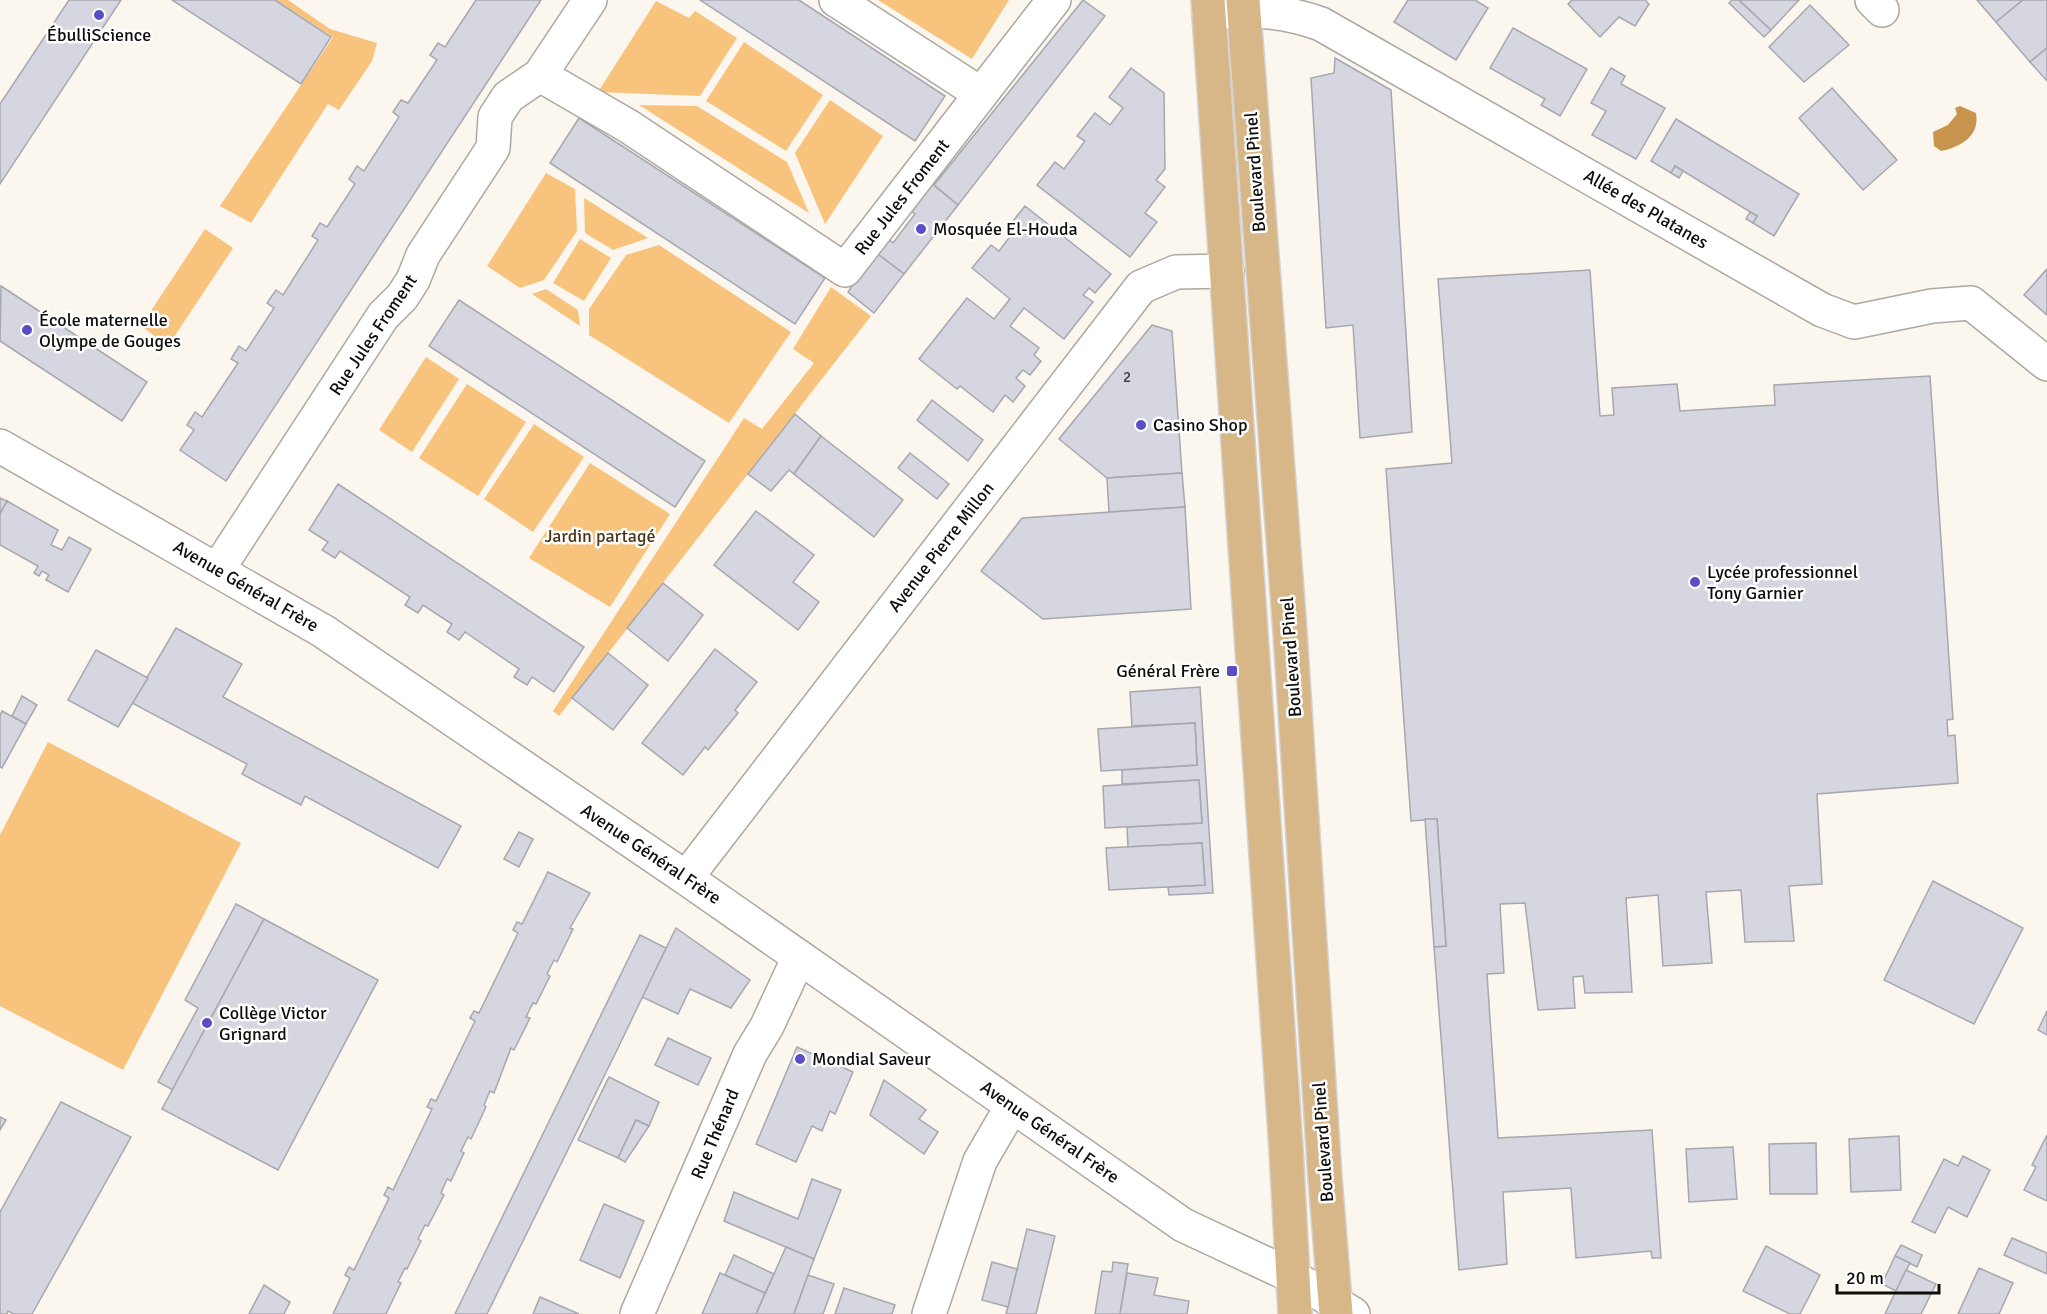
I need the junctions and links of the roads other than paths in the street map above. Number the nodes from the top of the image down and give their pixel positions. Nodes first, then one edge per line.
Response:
1 (590, 0) edge
2 (836, 0) edge
3 (1054, 0) edge
4 (1244, 5) edge
5 (1209, 6) edge
6 (540, 75) junction
7 (981, 94) junction
8 (1227, 271) junction
9 (2047, 364) edge
10 (0, 446) edge
11 (218, 569) junction
12 (686, 878) junction
13 (799, 957) junction
14 (1012, 1106) junction
15 (1292, 1276) junction
16 (1342, 1311) edge
17 (637, 1314) edge
18 (929, 1314) edge
19 (1295, 1314) edge

1 - 6 street, Rue Jules Froment
2 - 7 street
3 - 7 street, Rue Jules Froment
4 - 5 street, Allée des Platanes
4 - 9 street, Allée des Platanes
4 - 16 main road, Boulevard Pinel
5 - 8 main road, Boulevard Pinel
6 - 7 street, Rue Jules Froment
6 - 11 street, Rue Jules Froment
8 - 12 street, Avenue Pierre Millon
8 - 15 main road, Boulevard Pinel
10 - 11 street, Avenue Général Frère
11 - 12 street, Avenue Général Frère
12 - 13 street, Avenue Général Frère
13 - 14 street, Avenue Général Frère
13 - 17 street, Rue Thénard
14 - 15 street, Avenue Général Frère
14 - 18 street
15 - 16 street, Avenue Général Frère
15 - 19 main road, Boulevard Pinel

